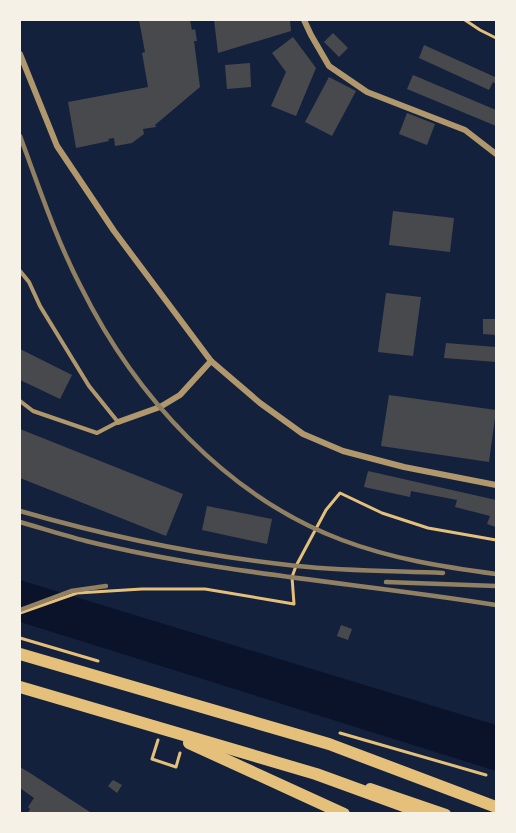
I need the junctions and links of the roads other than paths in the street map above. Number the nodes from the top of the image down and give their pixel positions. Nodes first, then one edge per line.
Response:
1 (304, 20) edge
2 (20, 54) edge
3 (496, 153) edge
4 (20, 271) edge
5 (212, 362) junction
6 (20, 401) edge
7 (118, 422) junction
8 (496, 484) edge
9 (20, 656) edge
10 (20, 685) edge
11 (118, 716) junction
12 (496, 809) edge
13 (340, 812) edge
14 (426, 813) edge
15 (446, 813) edge

1 - 3 street
2 - 5 street
4 - 7 lane
5 - 7 street
5 - 8 street
6 - 7 lane
9 - 12 main road
10 - 11 main road
10 - 15 main road
11 - 13 main road
11 - 14 main road

